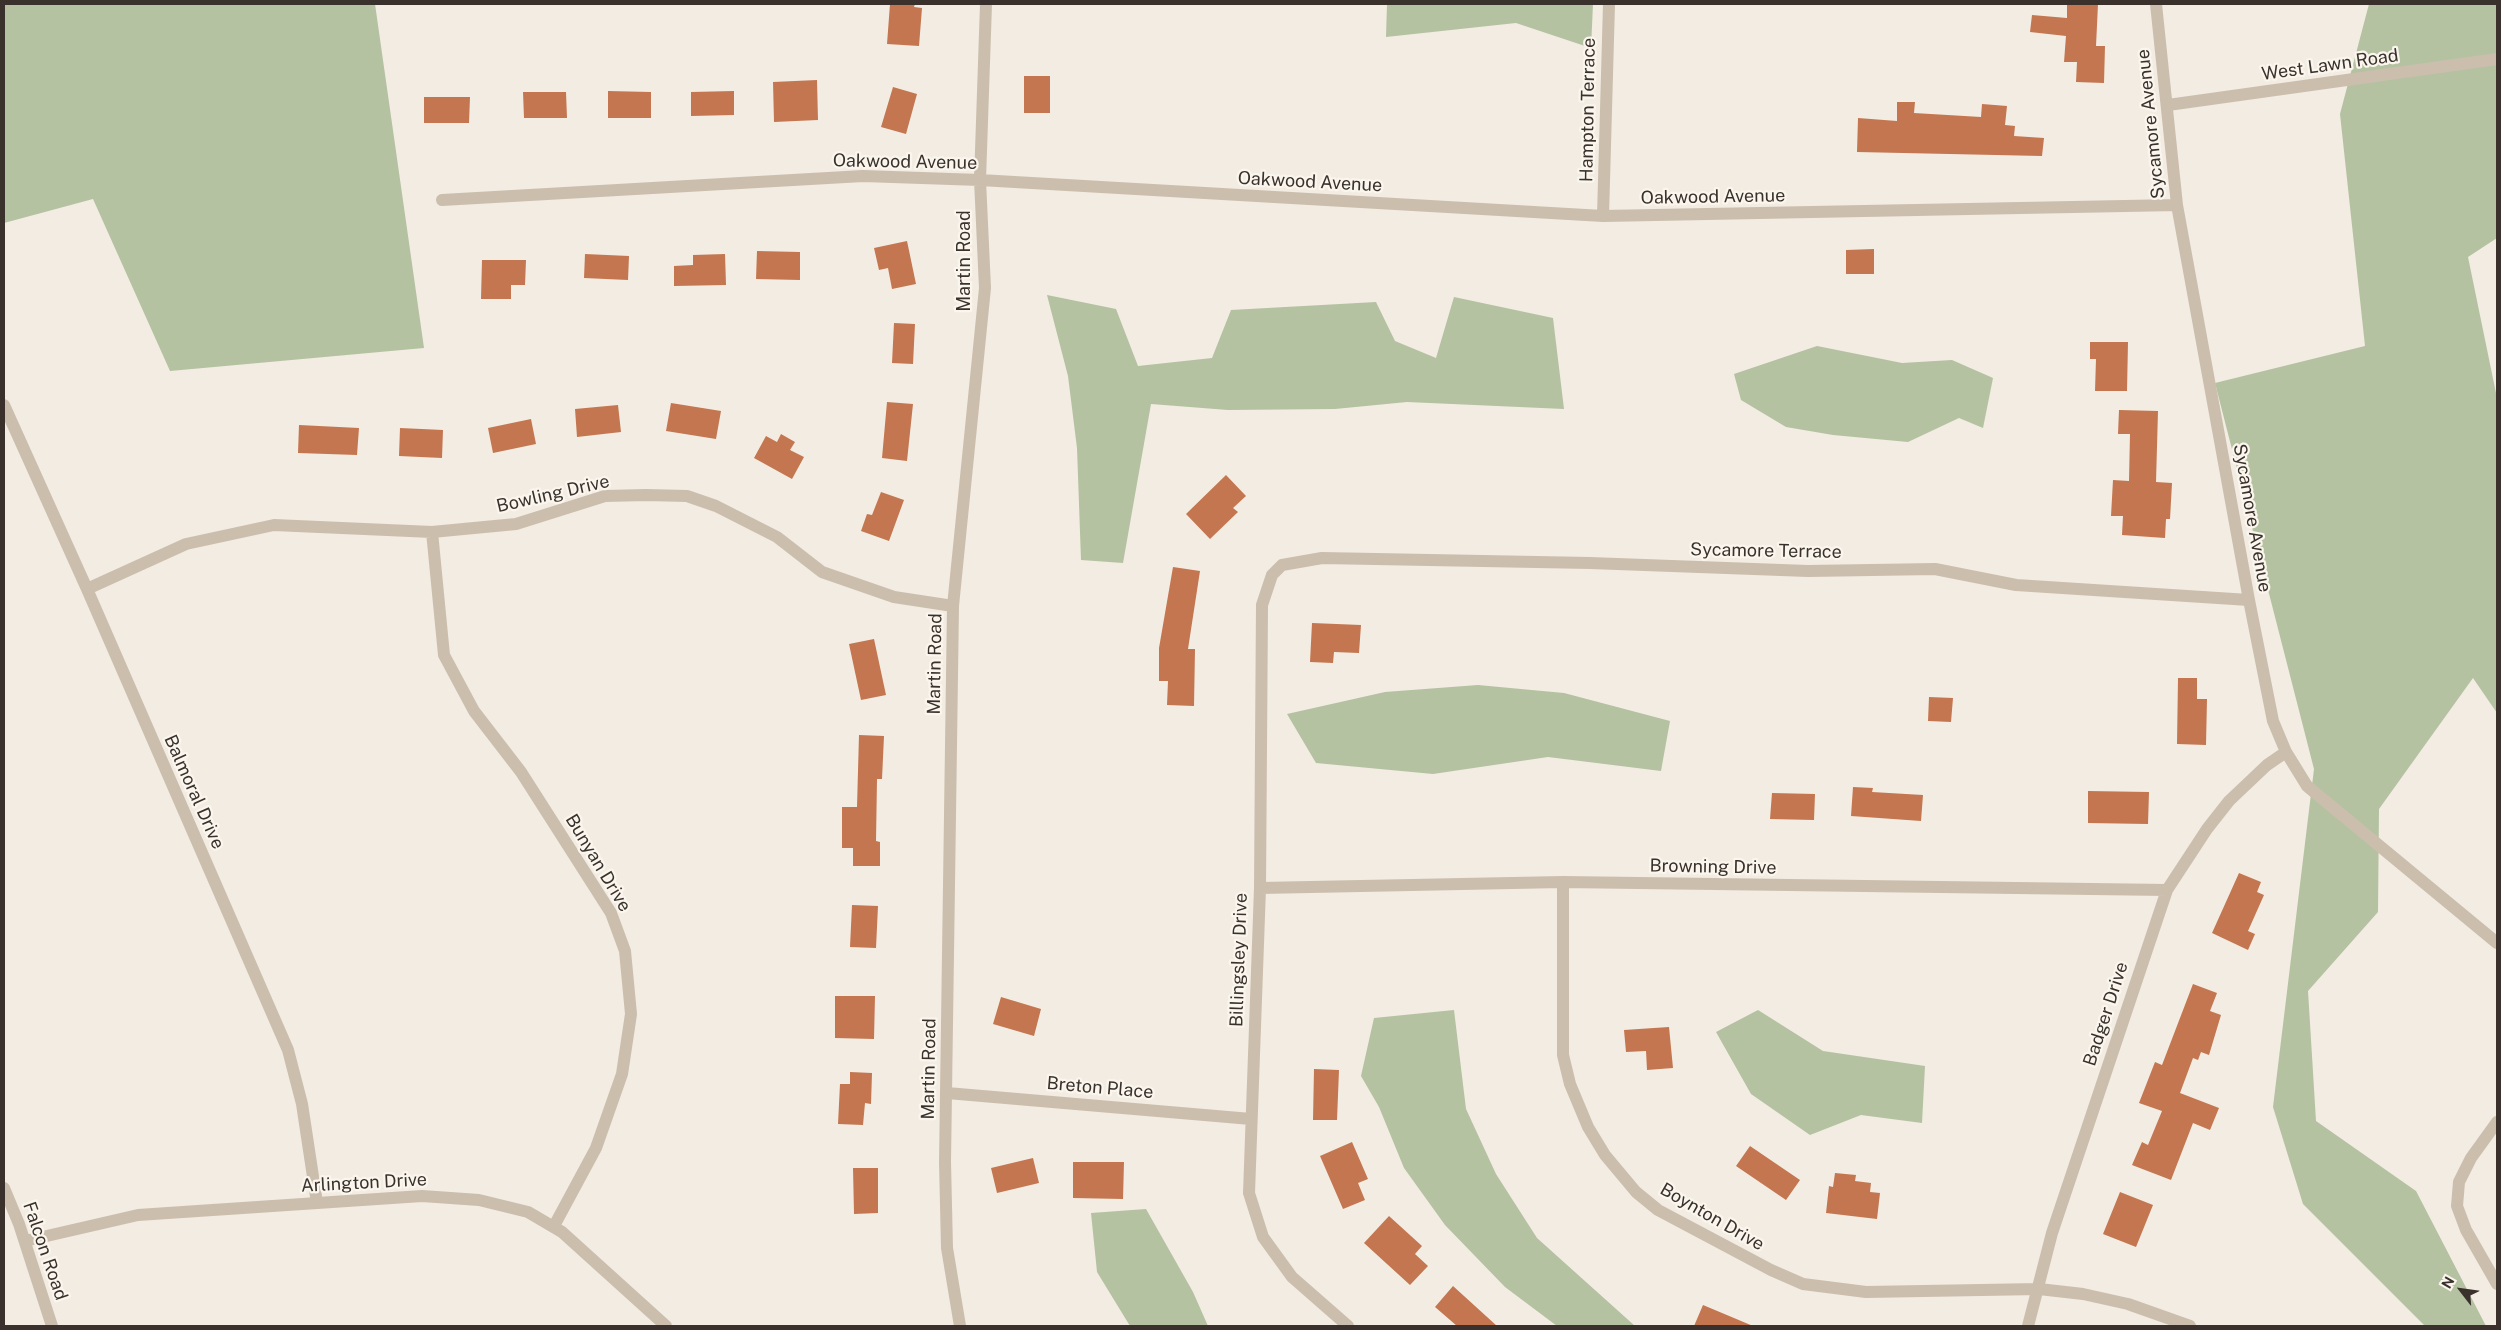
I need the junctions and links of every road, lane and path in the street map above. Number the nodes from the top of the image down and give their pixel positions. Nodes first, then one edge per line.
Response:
1 (986, 4) edge
2 (1609, 4) edge
3 (2156, 4) edge
4 (2497, 60) edge
5 (2168, 105) junction
6 (980, 180) junction
7 (442, 200) dead end
8 (2177, 205) junction
9 (1603, 216) junction
10 (4, 405) edge
11 (432, 532) junction
12 (1282, 564) joint
13 (87, 589) junction
14 (2248, 600) junction
15 (954, 606) junction
16 (2286, 752) junction
17 (1564, 882) junction
18 (1260, 888) junction
19 (2167, 890) junction
20 (2497, 943) edge
21 (946, 1093) junction
22 (1251, 1118) junction
23 (2497, 1122) edge
24 (4, 1188) edge
25 (318, 1203) junction
26 (554, 1226) junction
27 (25, 1241) junction
28 (2497, 1284) edge
29 (2038, 1289) junction
30 (52, 1326) edge
31 (666, 1326) edge
32 (960, 1326) edge
33 (1348, 1326) edge
34 (2028, 1326) edge
35 (2190, 1326) edge

1 - 6 street, Martin Road
2 - 9 street, Hampton Terrace
3 - 5 street, Sycamore Avenue
4 - 5 street, West Lawn Road
5 - 8 street, Sycamore Avenue
6 - 7 street, Oakwood Avenue
6 - 9 street, Oakwood Avenue
6 - 15 street, Martin Road
8 - 9 street, Oakwood Avenue
8 - 14 street, Sycamore Avenue
10 - 13 street, Balmoral Drive
11 - 13 street, Bowling Drive
11 - 15 street, Bowling Drive
11 - 26 street, Bunyan Drive
12 - 14 street, Sycamore Terrace
12 - 18 street, Billingsley Drive
13 - 25 street, Balmoral Drive
14 - 16 street, Sycamore Avenue
15 - 21 street, Martin Road
16 - 19 street, Badger Drive
16 - 20 street, Sycamore Avenue
17 - 18 street, Browning Drive
17 - 19 street, Browning Drive
17 - 29 street, Boynton Drive
18 - 22 street, Billingsley Drive
19 - 29 street, Badger Drive
21 - 22 street, Breton Place
21 - 32 street, Martin Road
22 - 33 street, Billingsley Drive
23 - 28 street
24 - 27 street, Falcon Road
25 - 26 street, Arlington Drive
25 - 27 street, Arlington Drive
26 - 31 street, Arlington Drive
27 - 30 street, Falcon Road
29 - 34 street, Badger Drive
29 - 35 street

